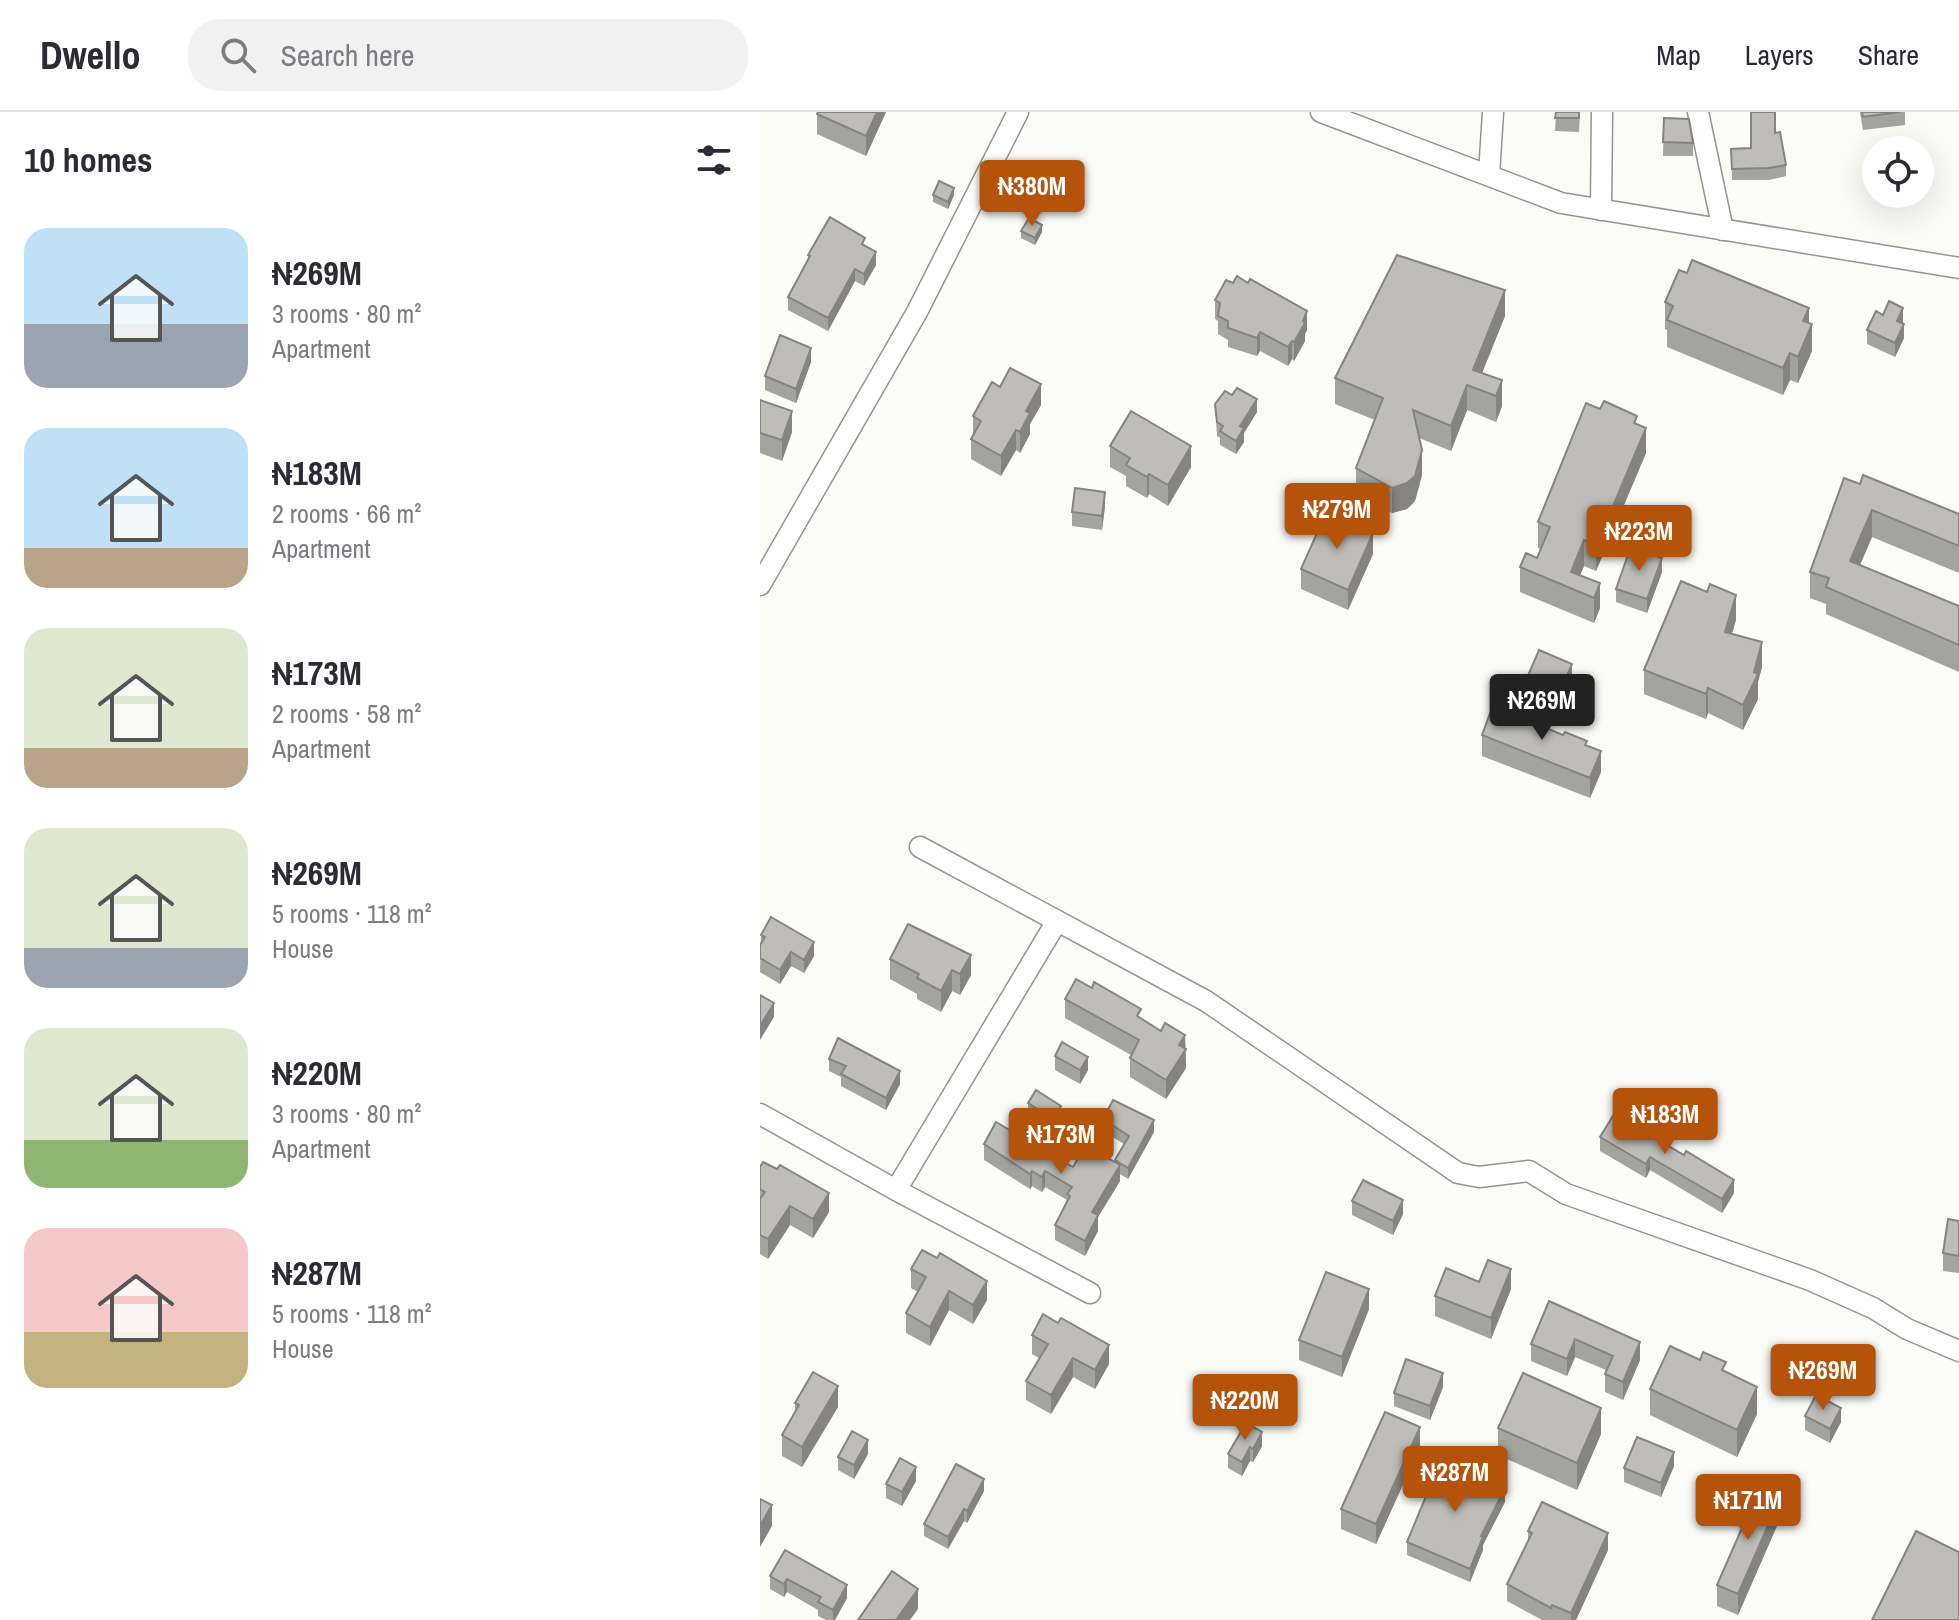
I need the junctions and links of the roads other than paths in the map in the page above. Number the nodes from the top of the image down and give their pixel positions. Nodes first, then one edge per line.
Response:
1 (1018, 112) edge
2 (1321, 112) edge
3 (1493, 112) edge
4 (1602, 112) edge
5 (1698, 112) edge
6 (1375, 122) edge
7 (1489, 175) junction
8 (1601, 210) junction
9 (1723, 230) junction
10 (1959, 268) edge
11 (760, 585) edge
12 (920, 847) dead end
13 (1057, 921) junction
14 (760, 1114) edge
15 (896, 1190) junction
16 (1090, 1293) dead end
17 (1959, 1351) edge

1 - 11 street
2 - 6 street
3 - 7 street
4 - 8 street
5 - 9 street
6 - 7 street
7 - 8 street
8 - 9 street
9 - 10 street
12 - 13 street
13 - 15 street
13 - 17 street
14 - 15 street
15 - 16 street

